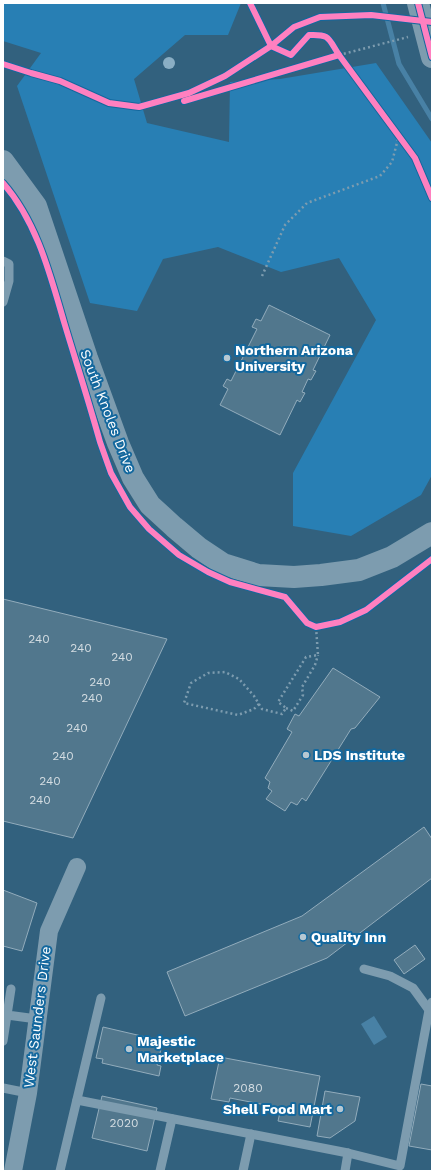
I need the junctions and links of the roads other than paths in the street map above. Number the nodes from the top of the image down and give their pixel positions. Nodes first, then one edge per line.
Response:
1 (418, 3) edge
2 (432, 57) edge
3 (3, 161) edge
4 (3, 261) edge
5 (3, 302) edge
6 (432, 533) edge
7 (77, 867) dead end
8 (364, 969) dead end
9 (11, 989) dead end
10 (101, 998) dead end
11 (431, 1006) edge
12 (7, 1015) junction
13 (37, 1019) junction
14 (3, 1041) edge
15 (3, 1088) edge
16 (28, 1093) junction
17 (76, 1100) junction
18 (172, 1119) junction
19 (251, 1134) junction
20 (348, 1153) junction
21 (383, 1167) edge
22 (13, 1171) edge
23 (60, 1171) edge
24 (160, 1171) edge
25 (242, 1171) edge
26 (345, 1171) edge

1 - 2 street
3 - 6 street, South Knoles Drive
4 - 5 lane
7 - 13 street, West Saunders Drive
8 - 11 lane
9 - 12 lane
10 - 17 lane
11 - 21 lane
12 - 13 lane
12 - 14 lane
13 - 16 street, West Saunders Drive
15 - 16 lane
16 - 22 street, West Saunders Drive
17 - 18 lane
17 - 23 lane
18 - 19 lane
18 - 24 lane
19 - 20 lane
19 - 25 lane
20 - 21 lane
20 - 26 lane

